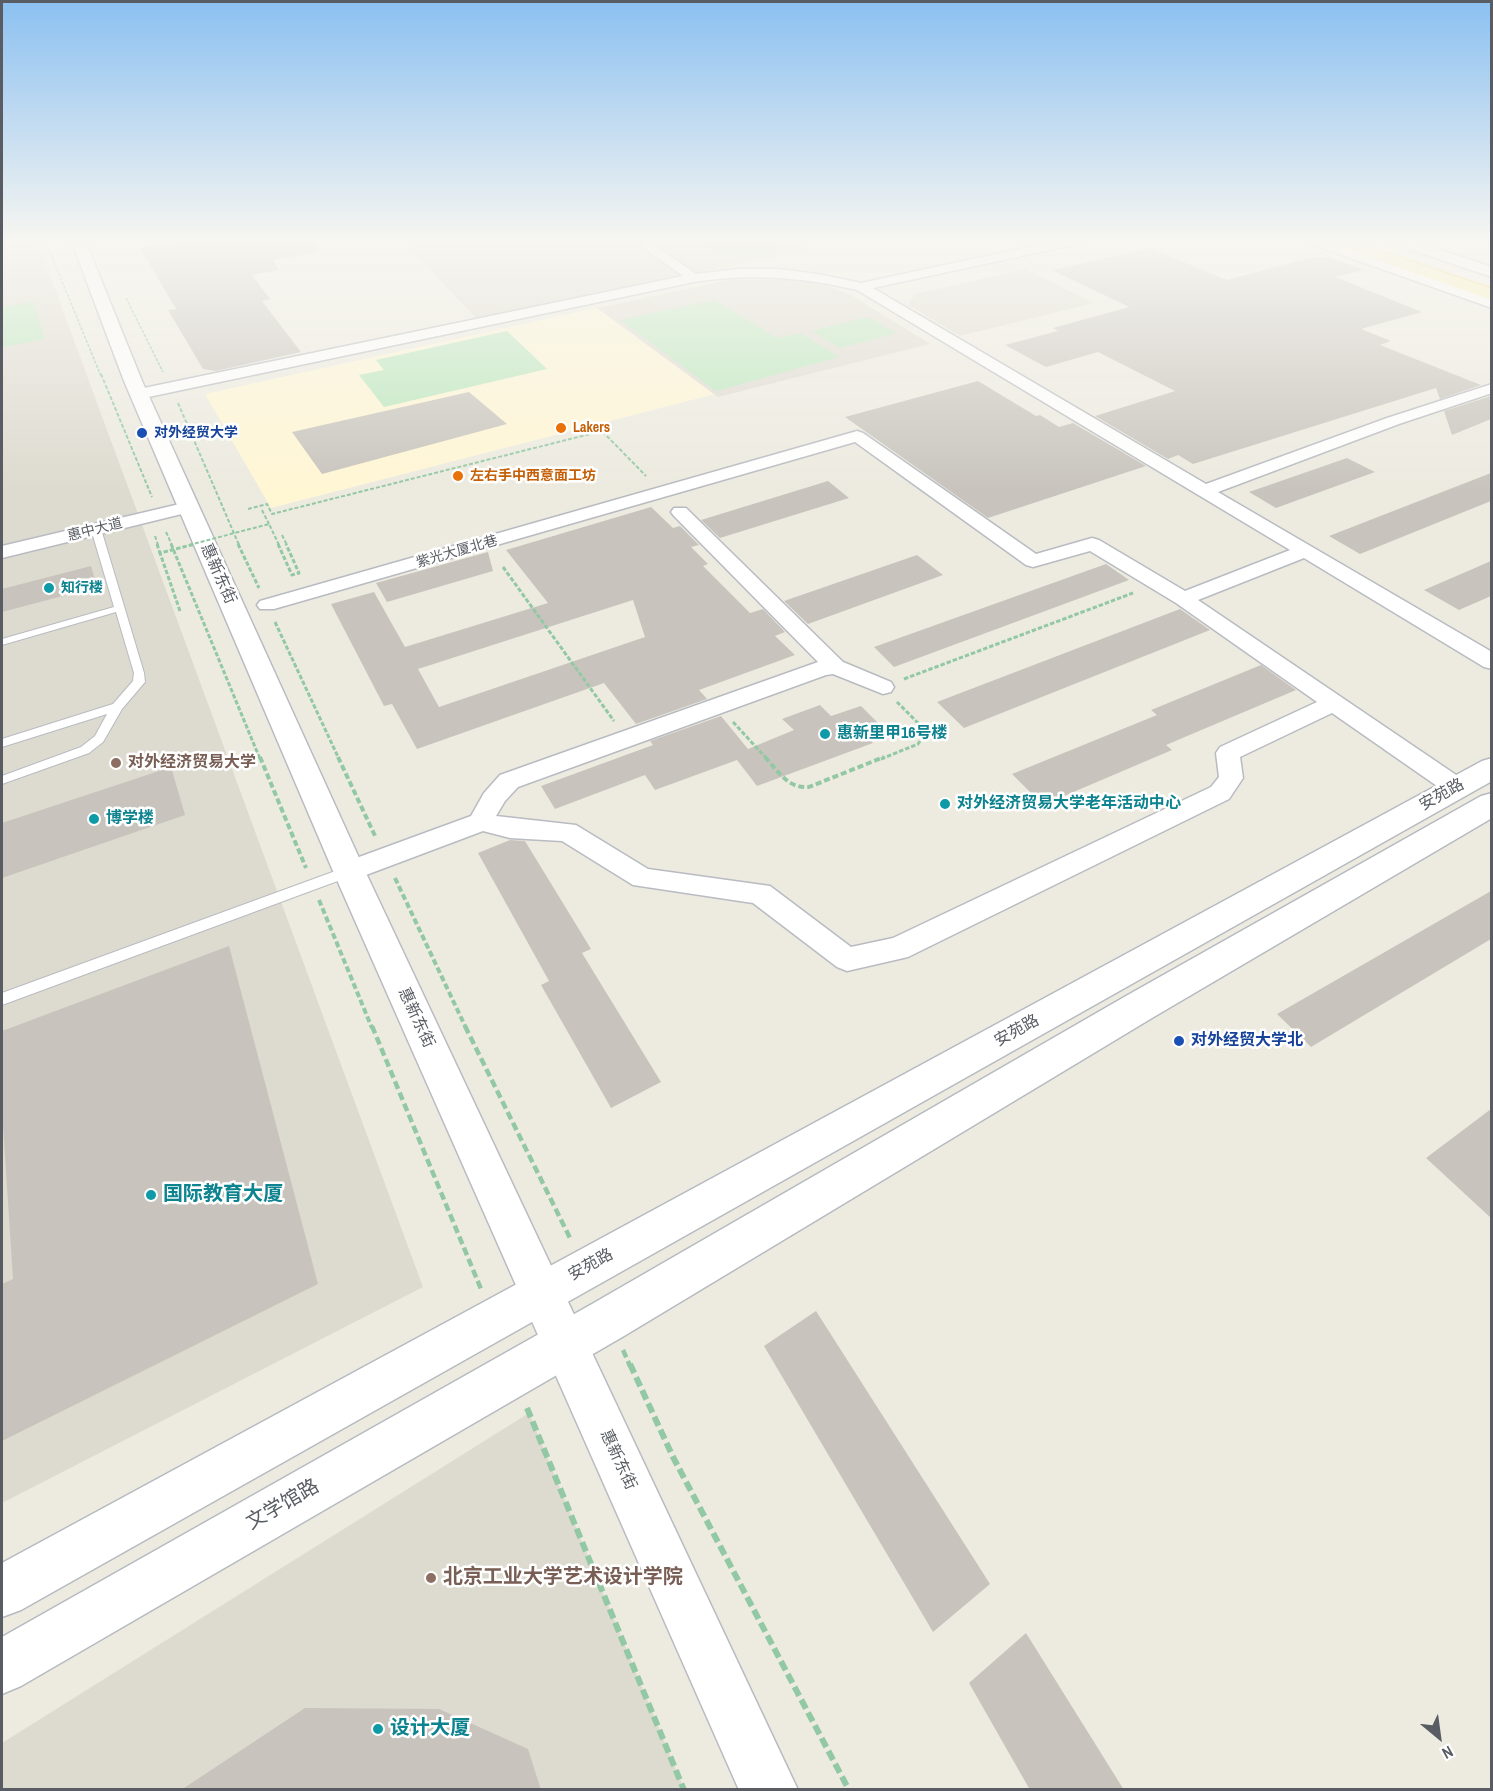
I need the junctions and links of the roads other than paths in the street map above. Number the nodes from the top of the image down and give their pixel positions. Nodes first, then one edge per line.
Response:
1 (111, 324) edge
2 (475, 324) edge
3 (923, 324) edge
4 (1491, 388) edge
5 (139, 394) junction
6 (1204, 491) junction
7 (188, 507) junction
8 (680, 512) dead end
9 (96, 529) junction
10 (1306, 551) junction
11 (2, 552) edge
12 (1183, 599) junction
13 (267, 605) road end
14 (120, 608) junction
15 (2, 642) edge
16 (1491, 662) edge
17 (835, 667) junction
18 (883, 687) road end
19 (1334, 703) junction
20 (117, 707) junction
21 (2, 743) edge
22 (1491, 768) edge
23 (2, 780) edge
24 (1456, 787) junction
25 (1491, 804) edge
26 (482, 822) junction
27 (349, 871) junction
28 (2, 999) edge
29 (542, 1293) junction
30 (565, 1344) junction
31 (2, 1591) edge
32 (2, 1667) edge
33 (769, 1790) edge

1 - 5 street, 惠新东街
2 - 5 street
3 - 6 street
4 - 6 street
5 - 7 street, 惠新东街
6 - 10 street
7 - 9 street, 惠中大道
7 - 27 street, 惠新东街
8 - 17 street
9 - 11 street, 惠中大道
9 - 14 lane
10 - 12 street
10 - 16 street
12 - 13 street, 紫光大厦北巷
12 - 19 street
14 - 15 lane
14 - 20 lane
17 - 18 street
17 - 26 street
19 - 24 street
19 - 26 street
20 - 21 lane
20 - 23 lane
22 - 24 street, 安苑路
24 - 29 street, 安苑路
25 - 30 street, 安苑路
26 - 27 street
27 - 28 lane
27 - 29 street, 惠新东街
29 - 30 street, 惠新东街
29 - 31 street
30 - 32 street, 文学馆路
30 - 33 street, 惠新东街

